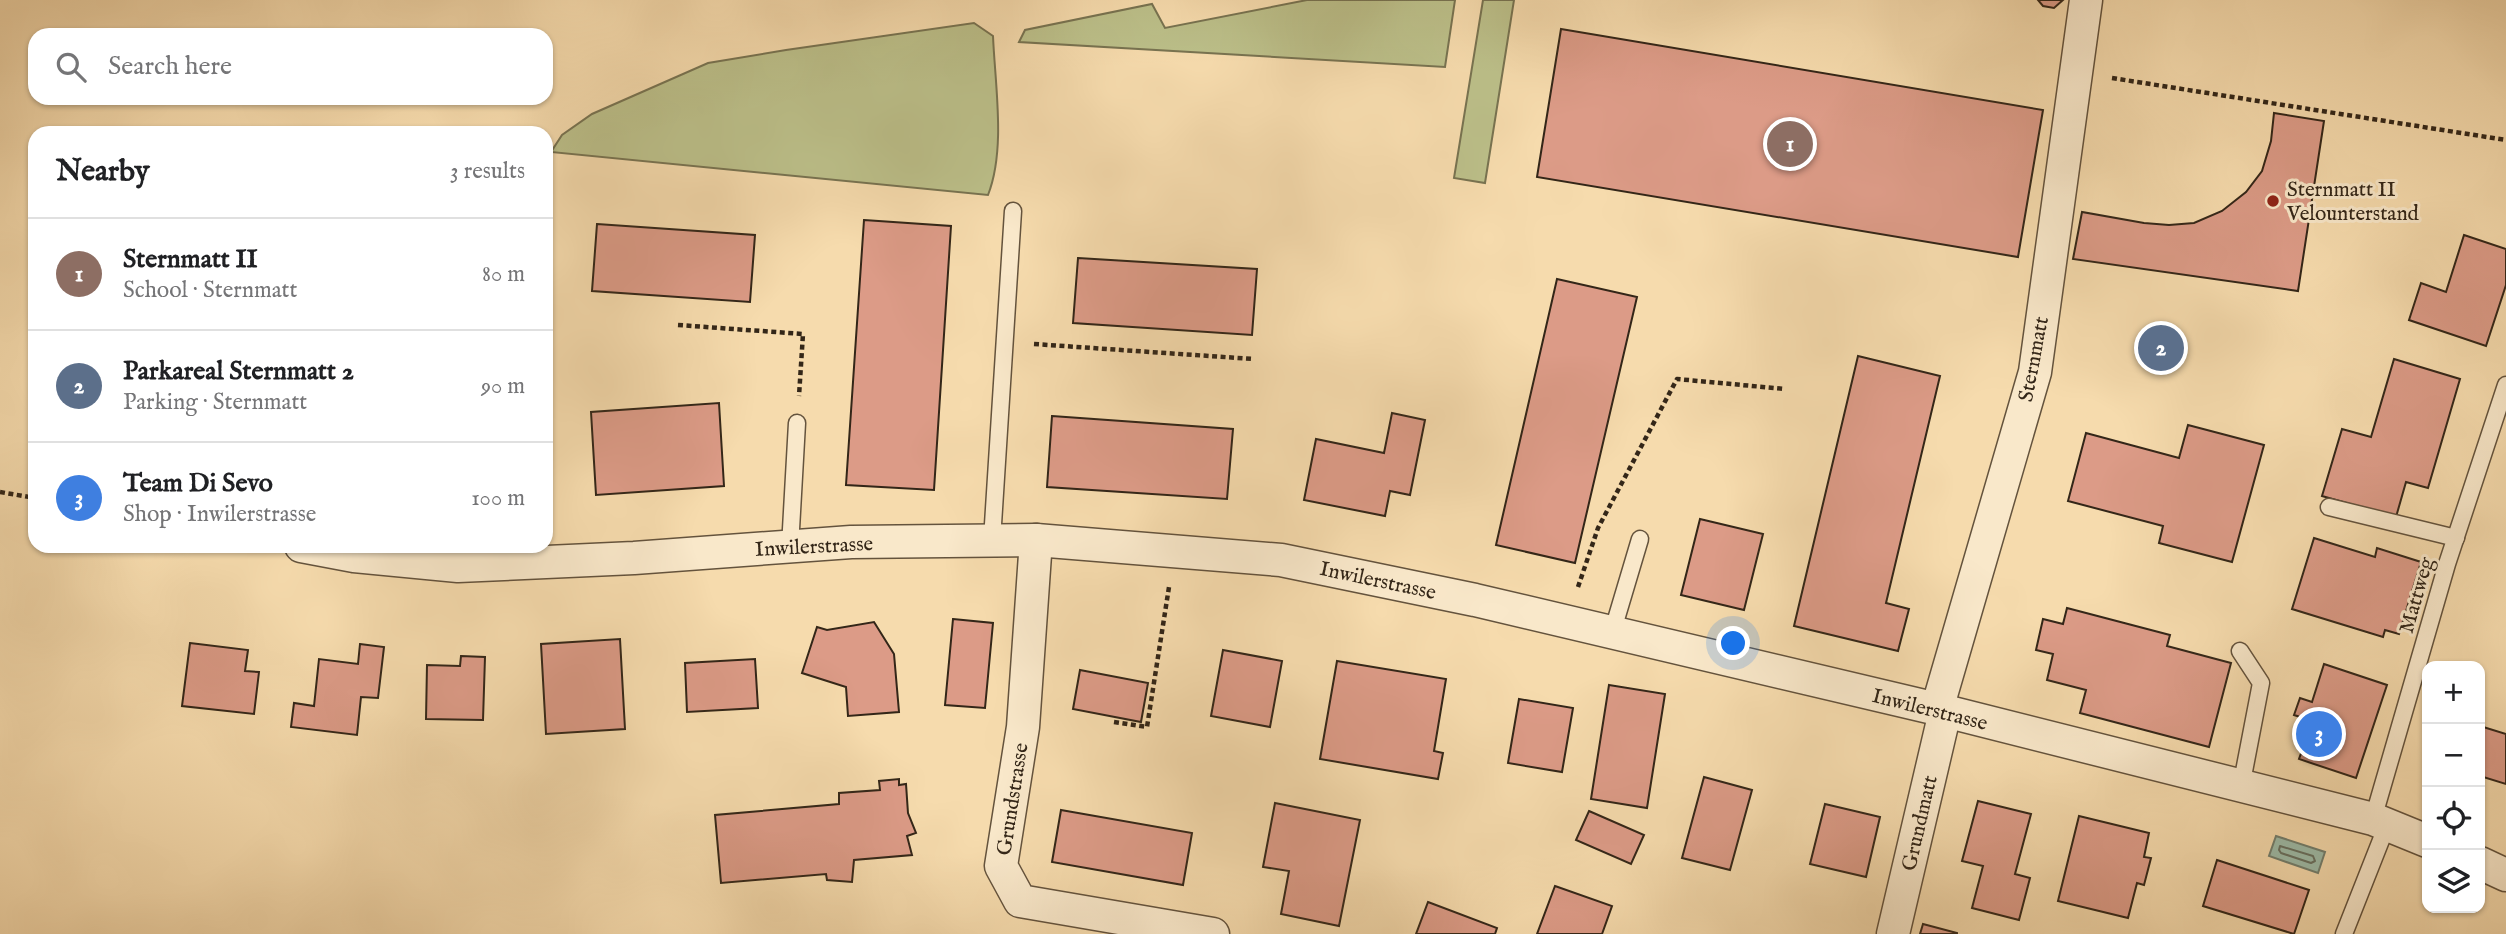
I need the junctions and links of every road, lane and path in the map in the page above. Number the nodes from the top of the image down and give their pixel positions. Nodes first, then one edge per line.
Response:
1 (2086, 0) edge
2 (2076, 73) junction
3 (2506, 140) edge
4 (1013, 211) dead end
5 (677, 325) dead end
6 (1005, 342) junction
7 (1253, 359) dead end
8 (2506, 385) edge
9 (1785, 389) dead end
10 (797, 423) joint
11 (0, 492) edge
12 (28, 497) edge
13 (2329, 507) dead end
14 (2455, 538) junction
15 (1640, 539) dead end
16 (992, 540) junction
17 (1036, 540) junction
18 (790, 547) junction
19 (1175, 551) junction
20 (338, 553) edge
21 (517, 555) edge
22 (1567, 622) junction
23 (1612, 633) junction
24 (2240, 651) dead end
25 (1941, 711) junction
26 (1115, 722) dead end
27 (2241, 787) junction
28 (2380, 822) junction
29 (2422, 840) edge
30 (2485, 865) edge
31 (2506, 875) edge
32 (1213, 934) edge
33 (1893, 934) edge
34 (2344, 934) edge

1 - 2 street, Sternmatt
2 - 3 path
2 - 25 street, Sternmatt
4 - 6 lane
5 - 10 path
6 - 7 path
6 - 16 lane
8 - 14 lane, Mattweg
9 - 22 path
10 - 18 lane
11 - 12 path
13 - 14 lane
14 - 28 lane, Mattweg
15 - 23 lane
16 - 17 street, Inwilerstrasse
16 - 18 street, Inwilerstrasse
17 - 19 street, Inwilerstrasse
17 - 32 street, Grundstrasse
18 - 21 street, Inwilerstrasse
19 - 22 street, Inwilerstrasse
19 - 26 path
20 - 21 street, Inwilerstrasse
22 - 23 street, Inwilerstrasse
23 - 25 street, Inwilerstrasse
24 - 27 lane
25 - 27 street, Inwilerstrasse
25 - 33 street, Grundmatt
27 - 28 street, Inwilerstrasse
28 - 29 street, Inwilerstrasse
28 - 34 lane, Mattweg
30 - 31 street

